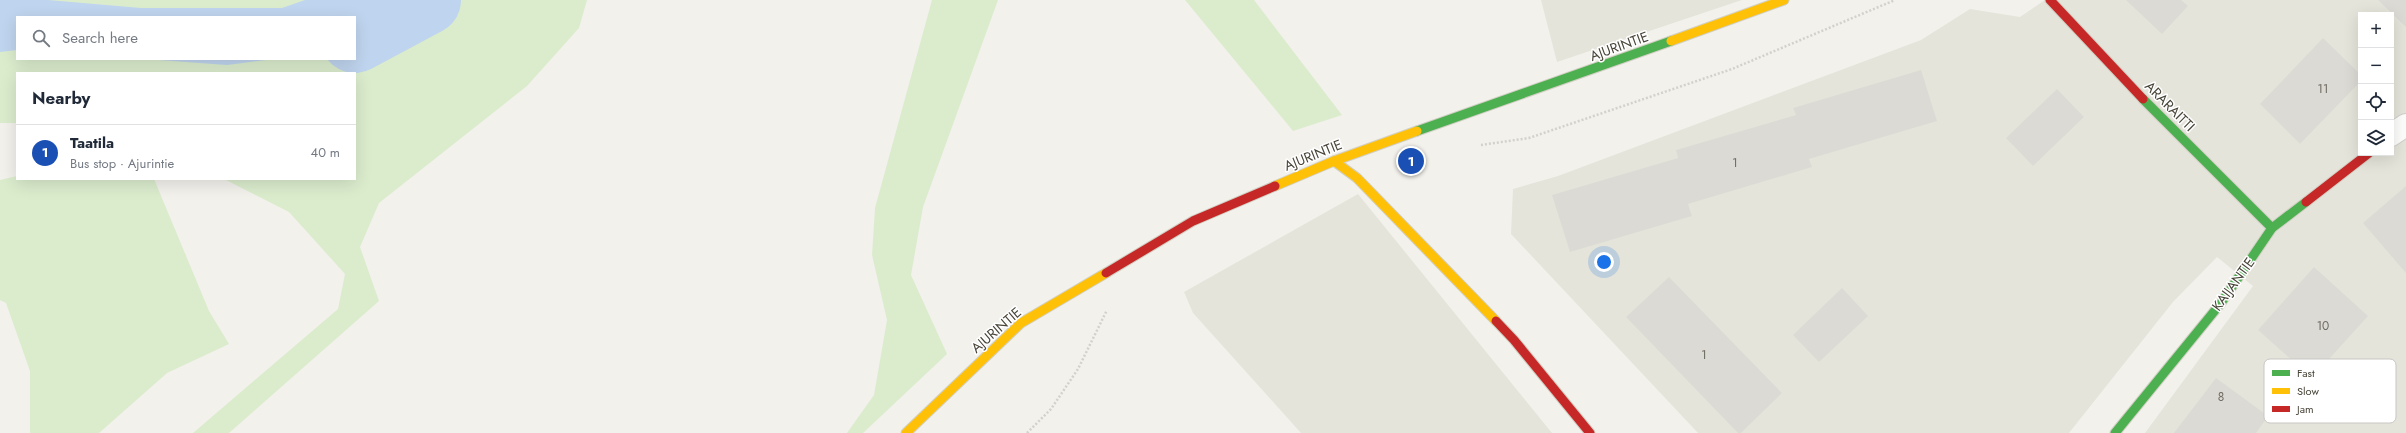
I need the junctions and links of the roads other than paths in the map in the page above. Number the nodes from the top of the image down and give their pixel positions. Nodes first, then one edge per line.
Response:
1 (1784, 0) edge
2 (2050, 0) edge
3 (2406, 125) edge
4 (2394, 133) edge
5 (2365, 156) edge
6 (1334, 161) junction
7 (2272, 228) junction
8 (906, 433) edge
9 (1590, 433) edge
10 (2115, 433) edge

1 - 6 street, AJURINTIE
2 - 7 street, ARARAITTI
3 - 4 street
5 - 7 street, KAIJANTIE
6 - 8 street, AJURINTIE
6 - 9 street
7 - 10 street, KAIJANTIE

